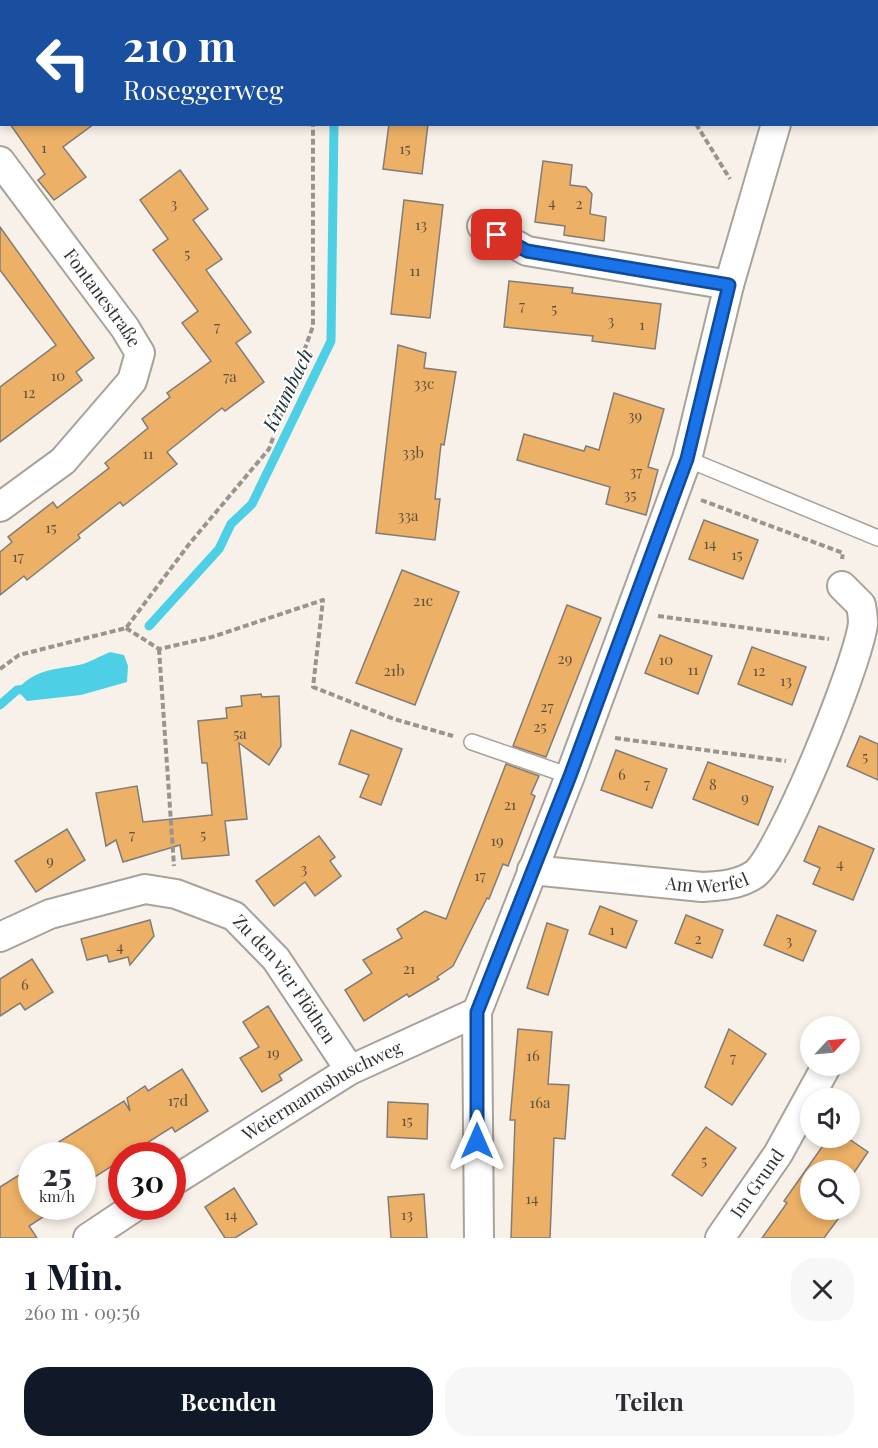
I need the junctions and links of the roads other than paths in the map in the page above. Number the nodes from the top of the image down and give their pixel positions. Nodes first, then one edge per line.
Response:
1 (775, 126) edge
2 (0, 161) edge
3 (482, 226) dead end
4 (729, 285) junction
5 (687, 459) junction
6 (0, 507) edge
7 (878, 538) edge
8 (842, 586) road end
9 (472, 742) road end
10 (570, 776) junction
11 (532, 870) junction
12 (0, 937) edge
13 (477, 1012) junction
14 (350, 1070) junction
15 (821, 1076) edge
16 (186, 1173) edge
17 (115, 1220) edge
18 (88, 1238) edge
19 (479, 1238) edge
20 (720, 1238) edge

1 - 4 street
2 - 6 street, Fontanestraße
3 - 4 street
4 - 5 street
5 - 7 lane
5 - 10 street
8 - 11 street, Am Werfel
9 - 10 lane
10 - 11 street
11 - 13 street
12 - 14 street, Zu den vier Flöthen
13 - 14 street, Weiermannsbuschweg
13 - 19 street
14 - 16 street, Weiermannsbuschweg
15 - 20 street, Im Grund
17 - 18 street

